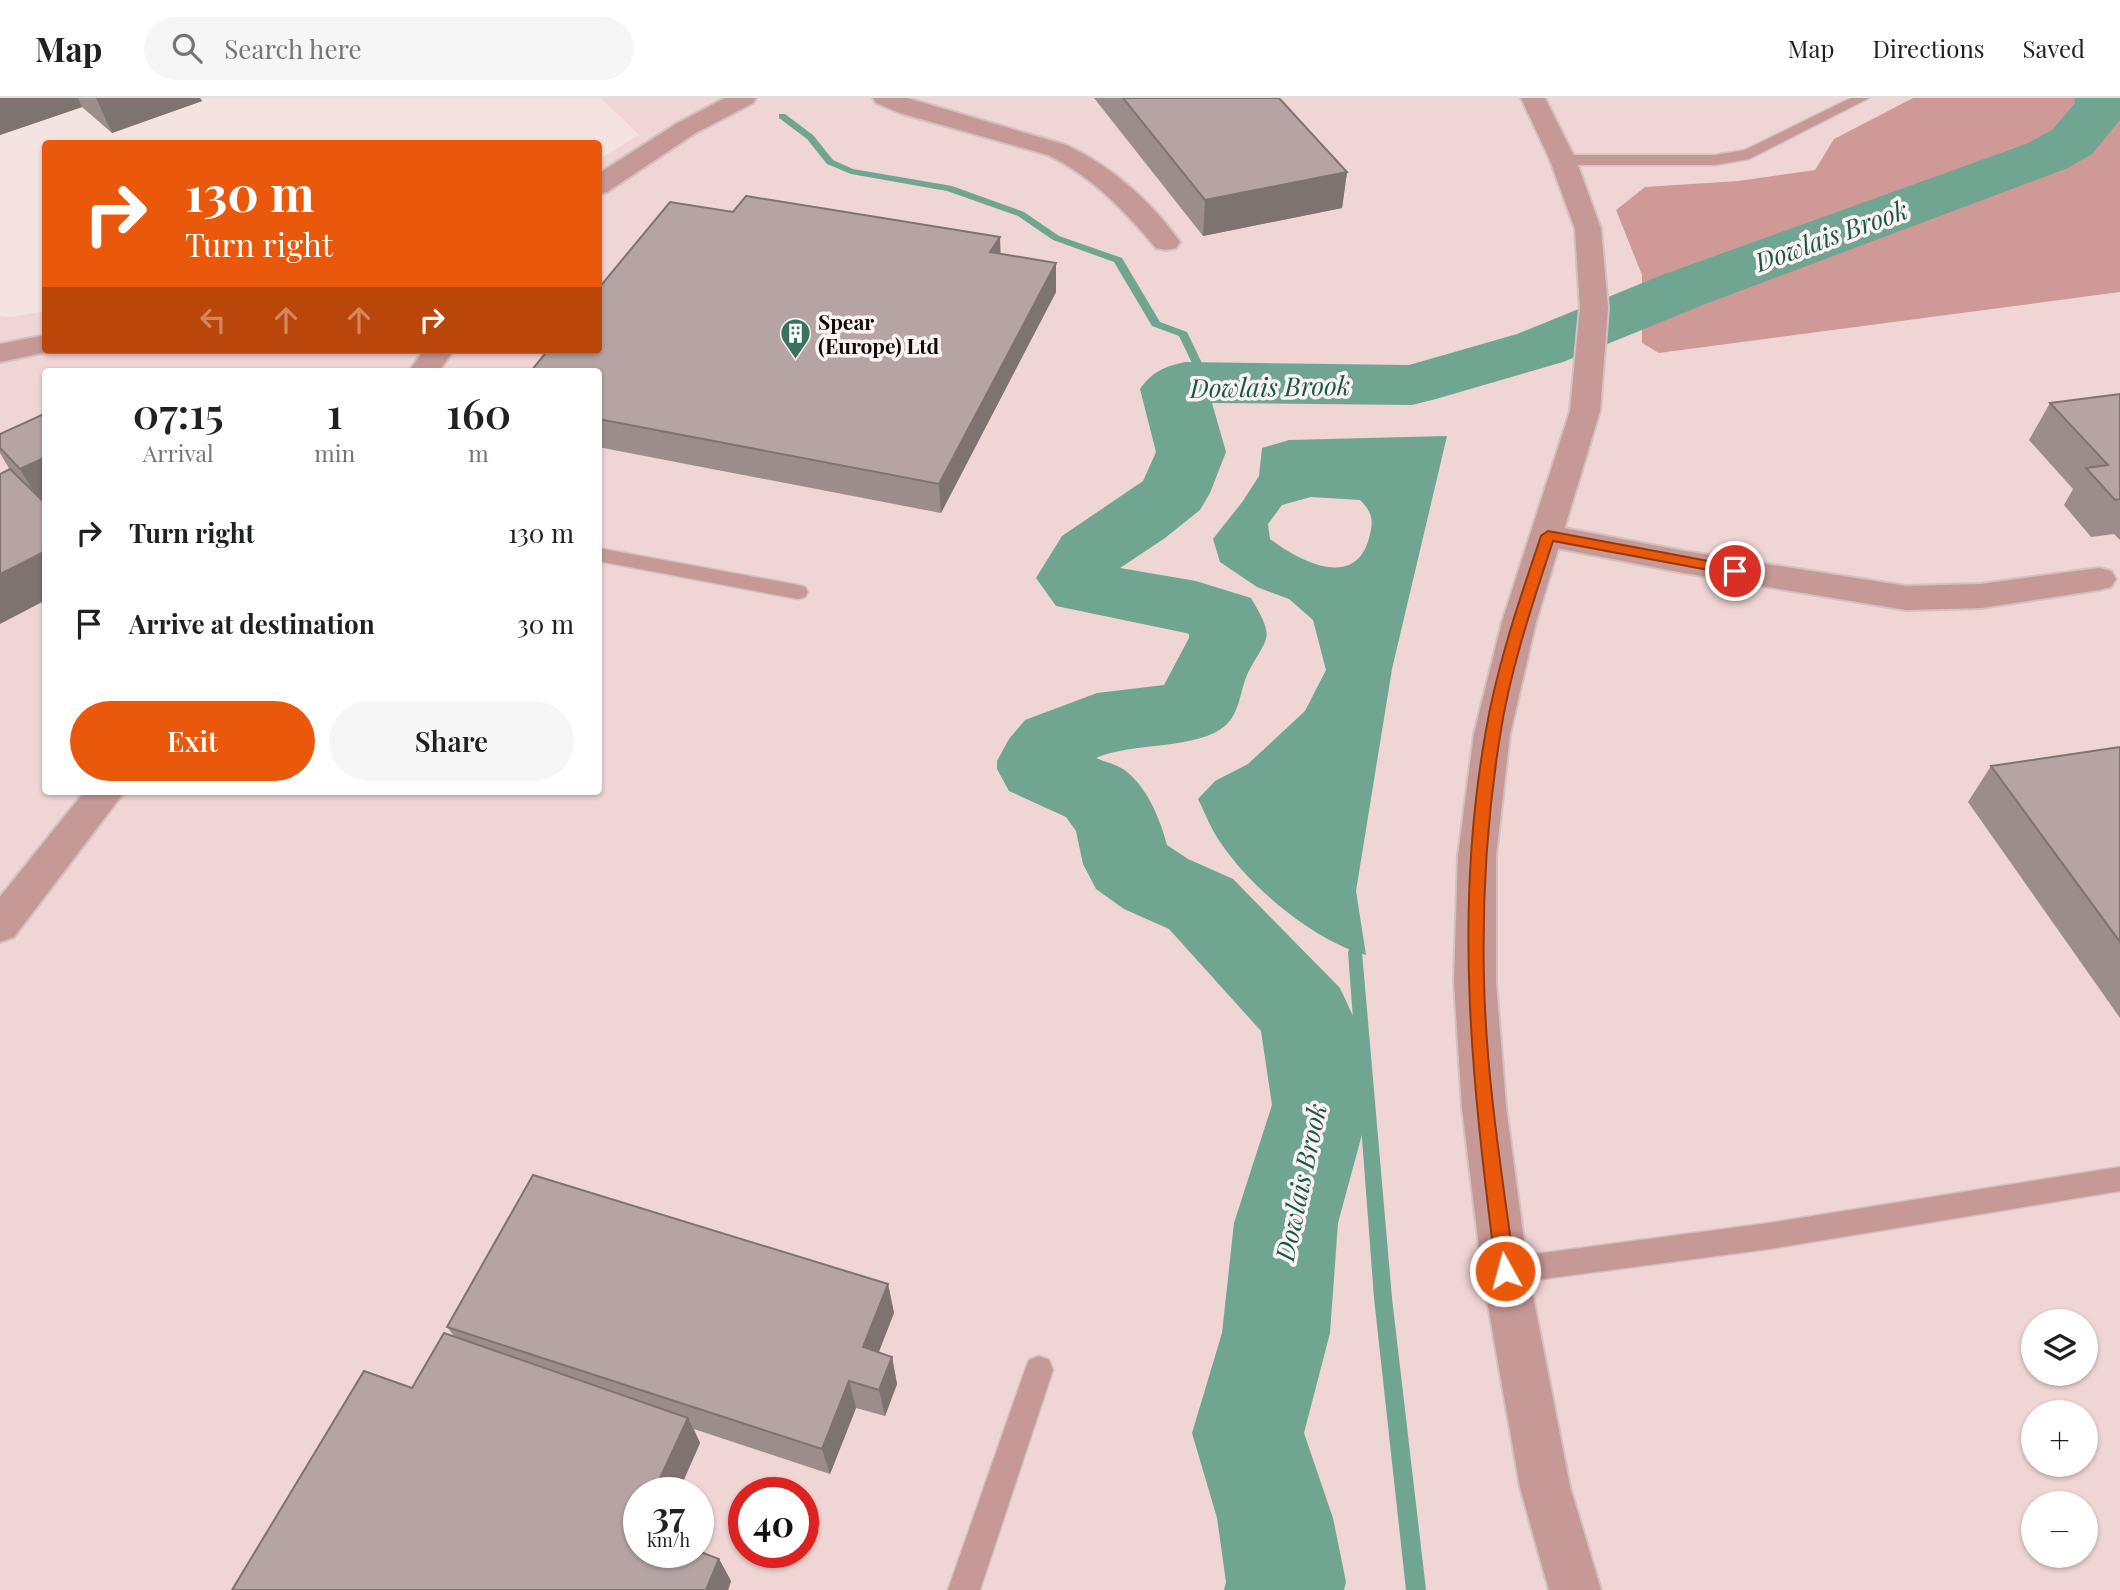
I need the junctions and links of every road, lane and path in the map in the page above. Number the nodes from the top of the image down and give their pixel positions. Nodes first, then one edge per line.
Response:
1 (744, 98) edge
2 (885, 98) edge
3 (1533, 98) edge
4 (1862, 98) edge
5 (1563, 160) junction
6 (602, 183) edge
7 (1166, 242) dead end
8 (42, 345) edge
9 (0, 353) edge
10 (1548, 536) junction
11 (602, 555) edge
12 (2099, 579) dead end
13 (797, 592) dead end
14 (103, 795) edge
15 (0, 926) edge
16 (2120, 1179) edge
17 (1505, 1271) junction
18 (1039, 1370) dead end
19 (964, 1590) edge
20 (1575, 1590) edge

1 - 6 street
2 - 7 street
3 - 5 street
4 - 5 lane
5 - 10 street
8 - 9 street
10 - 12 street
10 - 17 street
11 - 13 lane
14 - 15 street
16 - 17 lane
17 - 20 street
18 - 19 lane

